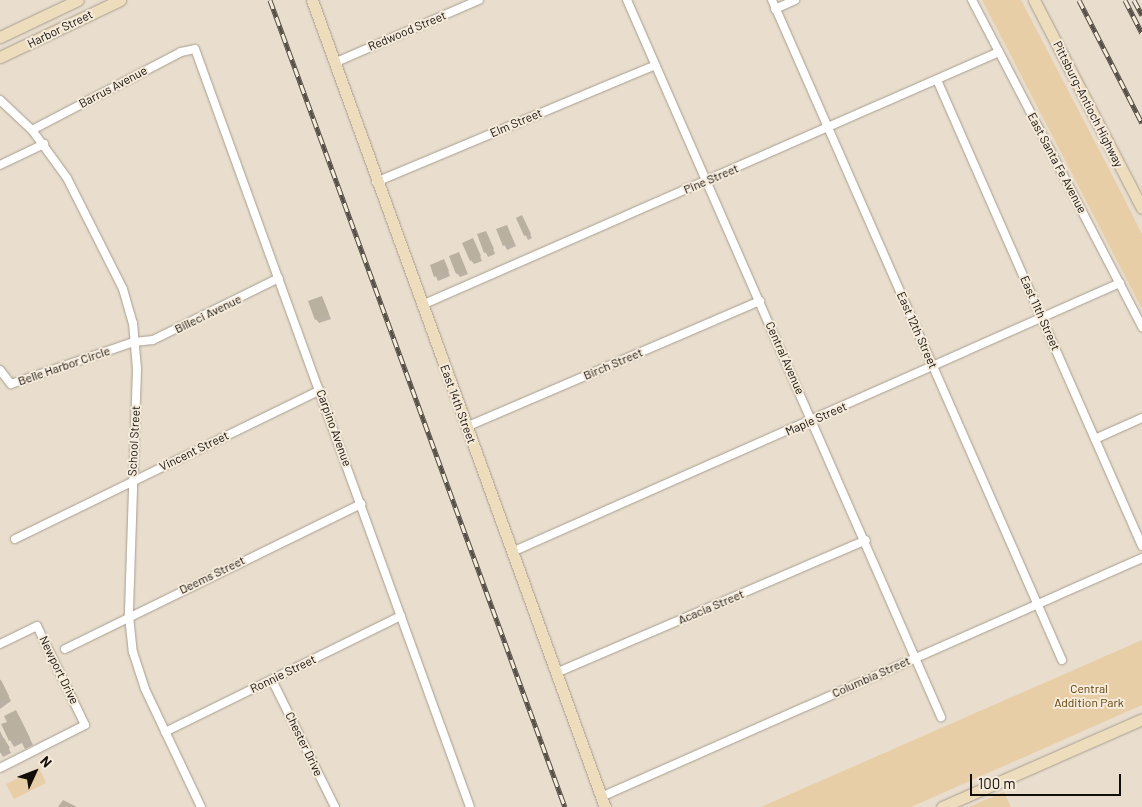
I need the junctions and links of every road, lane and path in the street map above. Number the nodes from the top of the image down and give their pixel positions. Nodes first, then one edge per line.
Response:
1 (78, 0) edge
2 (120, 0) edge
3 (312, 0) edge
4 (479, 0) edge
5 (627, 0) edge
6 (772, 0) edge
7 (795, 0) edge
8 (972, 0) edge
9 (1034, 0) edge
10 (776, 9) junction
11 (0, 37) edge
12 (195, 49) joint
13 (999, 52) junction
14 (0, 58) edge
15 (334, 63) junction
16 (656, 65) junction
17 (937, 80) junction
18 (0, 100) edge
19 (829, 129) junction
20 (32, 130) junction
21 (44, 144) junction
22 (0, 165) edge
23 (707, 181) junction
24 (376, 182) junction
25 (1142, 208) edge
26 (279, 278) junction
27 (1120, 284) junction
28 (760, 301) junction
29 (422, 305) junction
30 (1042, 319) junction
31 (1142, 327) edge
32 (134, 342) junction
33 (933, 367) junction
34 (0, 370) edge
35 (320, 390) junction
36 (1142, 418) edge
37 (812, 420) junction
38 (466, 427) junction
39 (1095, 438) junction
40 (132, 481) junction
41 (361, 504) junction
42 (15, 539) dead end
43 (866, 540) junction
44 (1142, 546) edge
45 (512, 552) junction
46 (1142, 558) edge
47 (1038, 604) junction
48 (129, 616) junction
49 (401, 616) junction
50 (0, 644) edge
51 (65, 650) dead end
52 (916, 657) junction
53 (1062, 660) dead end
54 (556, 674) junction
55 (272, 680) junction
56 (942, 717) dead end
57 (1142, 719) edge
58 (165, 732) junction
59 (0, 768) edge
60 (603, 802) edge
61 (201, 807) edge
62 (335, 807) edge
63 (470, 807) edge
64 (942, 807) edge

1 - 11 street, Harbor Street
2 - 14 street, Harbor Street
3 - 15 street, East 14th Street
4 - 15 street, Redwood Street
5 - 16 street, Central Avenue
6 - 10 street, East 12th Street
7 - 10 street
8 - 13 street, East Santa Fe Avenue
9 - 25 street, Pittsburg-Antioch Highway
10 - 19 street, East 12th Street
12 - 20 street, Barrus Avenue
12 - 26 street, Carpino Avenue
13 - 17 street, Pine Street
13 - 27 street, East Santa Fe Avenue
15 - 24 street, East 14th Street
16 - 23 street, Central Avenue
16 - 24 street, Elm Street
17 - 19 street, Pine Street
17 - 30 street, East 11th Street
18 - 20 street, School Street
19 - 23 street, Pine Street
19 - 33 street, East 12th Street
20 - 21 street, School Street
21 - 22 street
21 - 32 street, School Street
23 - 28 street, Central Avenue
23 - 29 street, Pine Street
24 - 29 street, East 14th Street
26 - 32 street, Billeci Avenue
26 - 35 street, Carpino Avenue
27 - 30 street, Maple Street
27 - 31 street, East Santa Fe Avenue
28 - 37 street, Central Avenue
28 - 38 street, Birch Street
29 - 38 street, East 14th Street
30 - 33 street, Maple Street
30 - 39 street, East 11th Street
32 - 34 street, Belle Harbor Circle
32 - 40 street, School Street
33 - 37 street, Maple Street
33 - 47 street, East 12th Street
35 - 40 street, Vincent Street
35 - 41 street, Carpino Avenue
36 - 39 street
37 - 43 street, Central Avenue
37 - 45 street, Maple Street
38 - 45 street, East 14th Street
39 - 44 street, East 11th Street
40 - 42 street, Vincent Street
40 - 48 street, School Street
41 - 48 street, Deems Street
41 - 49 street, Carpino Avenue
43 - 52 street, Central Avenue
43 - 54 street, Acacia Street
45 - 54 street, East 14th Street
46 - 47 street, Columbia Street
47 - 52 street, Columbia Street
47 - 53 street, East 12th Street
48 - 51 street, Deems Street
48 - 58 street, School Street
49 - 55 street, Ronnie Street
49 - 63 street, Carpino Avenue
50 - 59 street, Newport Drive
52 - 56 street, Central Avenue
52 - 60 street, Columbia Street
54 - 60 street, East 14th Street
55 - 58 street, Ronnie Street
55 - 62 street, Chester Drive
57 - 64 street
58 - 61 street, School Street

